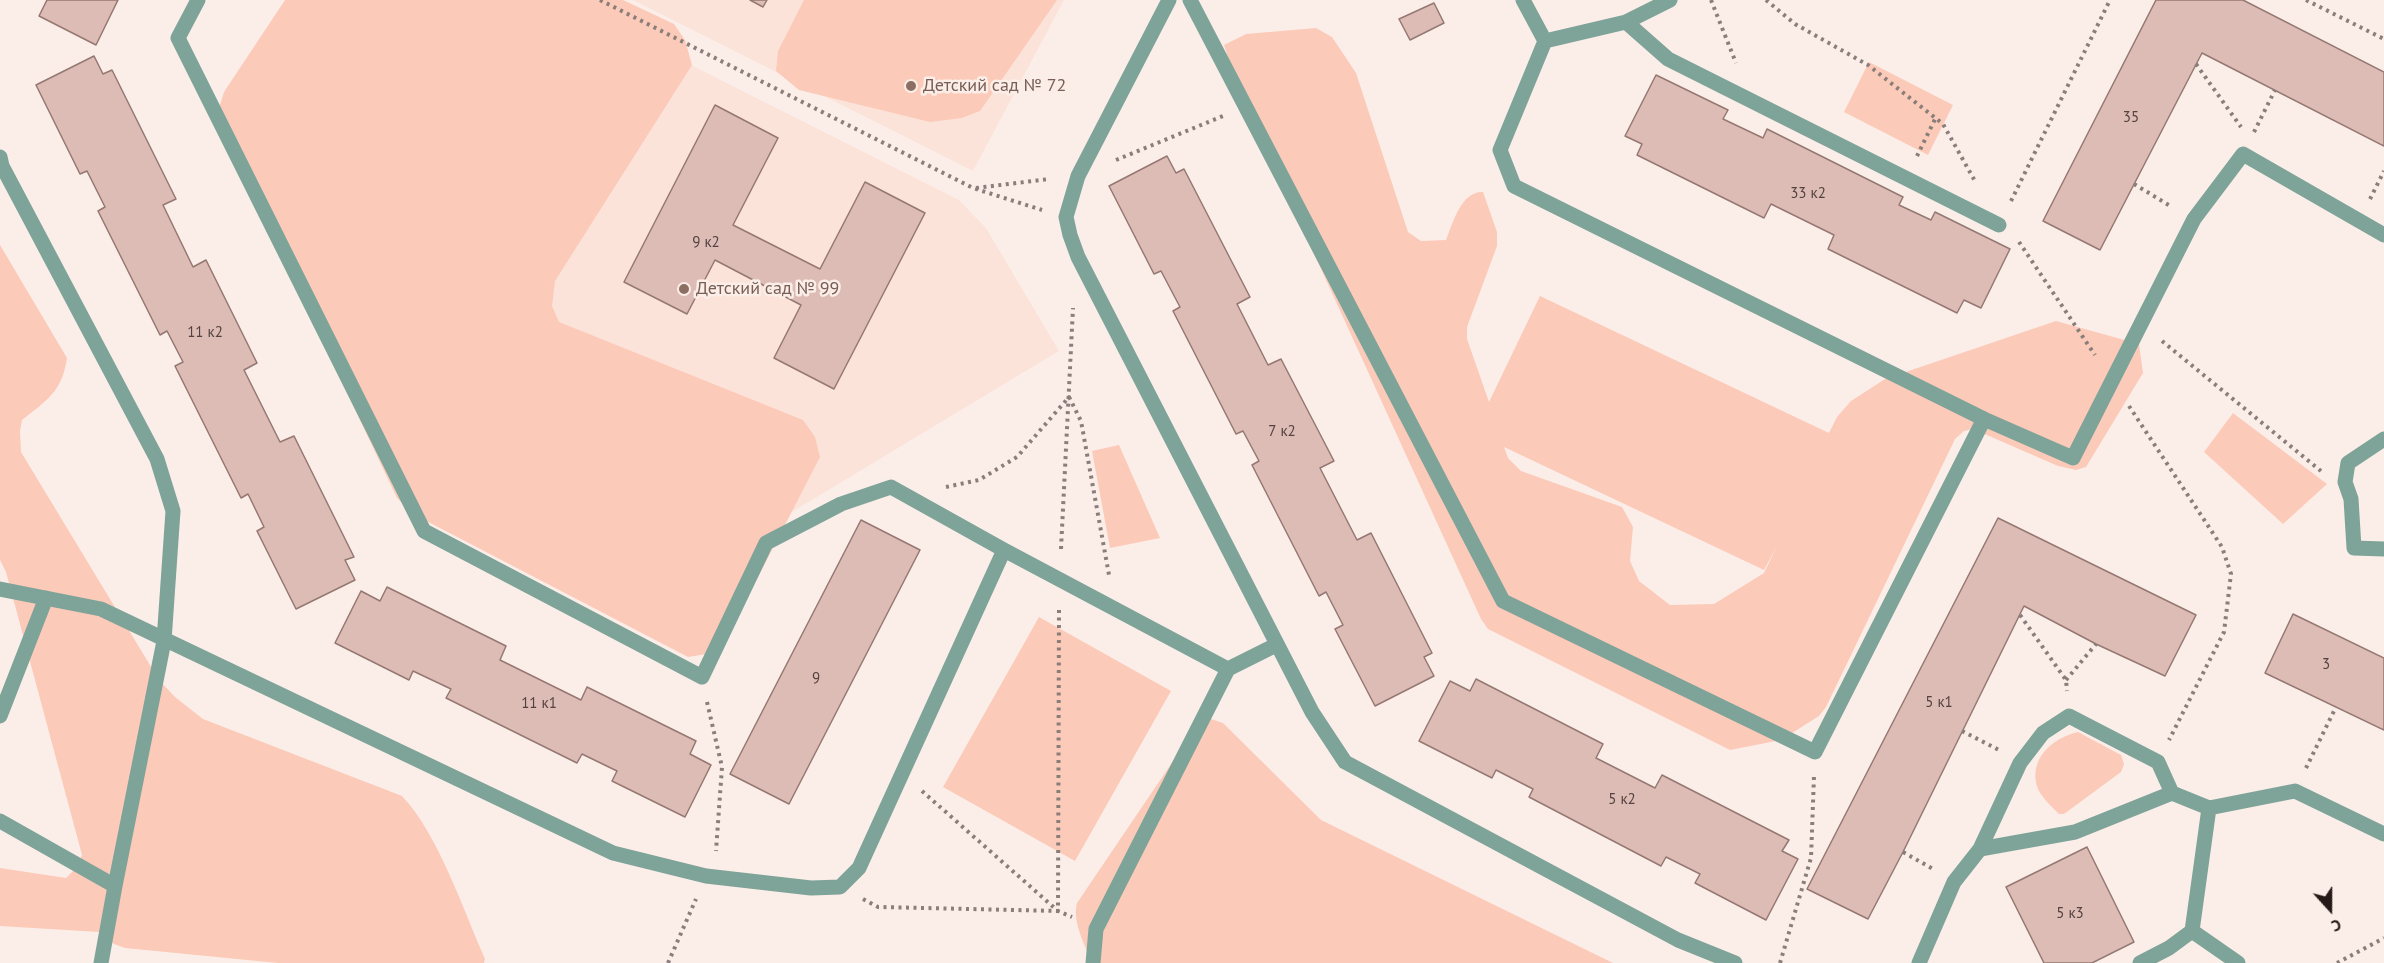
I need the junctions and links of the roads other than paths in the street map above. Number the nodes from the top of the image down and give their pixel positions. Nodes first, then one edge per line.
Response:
1 (198, 0) edge
2 (1169, 0) edge
3 (1190, 0) edge
4 (1523, 0) edge
5 (1670, 0) edge
6 (1626, 22) junction
7 (1545, 41) junction
8 (0, 157) edge
9 (1999, 225) dead end
10 (2384, 235) edge
11 (1984, 419) junction
12 (2384, 439) edge
13 (2384, 549) edge
14 (1004, 550) junction
15 (0, 589) edge
16 (46, 598) junction
17 (164, 641) junction
18 (1276, 645) junction
19 (1228, 669) junction
20 (0, 716) edge
21 (2172, 793) junction
22 (2210, 808) junction
23 (0, 821) edge
24 (2384, 834) edge
25 (1980, 849) junction
26 (115, 886) junction
27 (2192, 932) junction
28 (102, 963) edge
29 (1093, 963) edge
30 (1736, 963) edge
31 (1919, 963) edge
32 (2140, 963) edge
33 (2238, 963) edge

1 - 14 lane
2 - 18 lane
3 - 11 lane
4 - 7 lane
5 - 6 lane
6 - 7 lane
6 - 9 lane
7 - 11 lane
8 - 17 lane
10 - 11 lane
12 - 13 lane
14 - 17 lane
14 - 19 lane
15 - 16 lane
16 - 17 lane
16 - 20 lane
17 - 26 lane
18 - 19 lane
18 - 30 lane
19 - 29 lane
21 - 22 lane
21 - 25 lane
21 - 25 lane
22 - 24 lane
22 - 27 lane
23 - 26 lane
25 - 31 lane
26 - 28 lane
27 - 32 lane
27 - 33 lane

